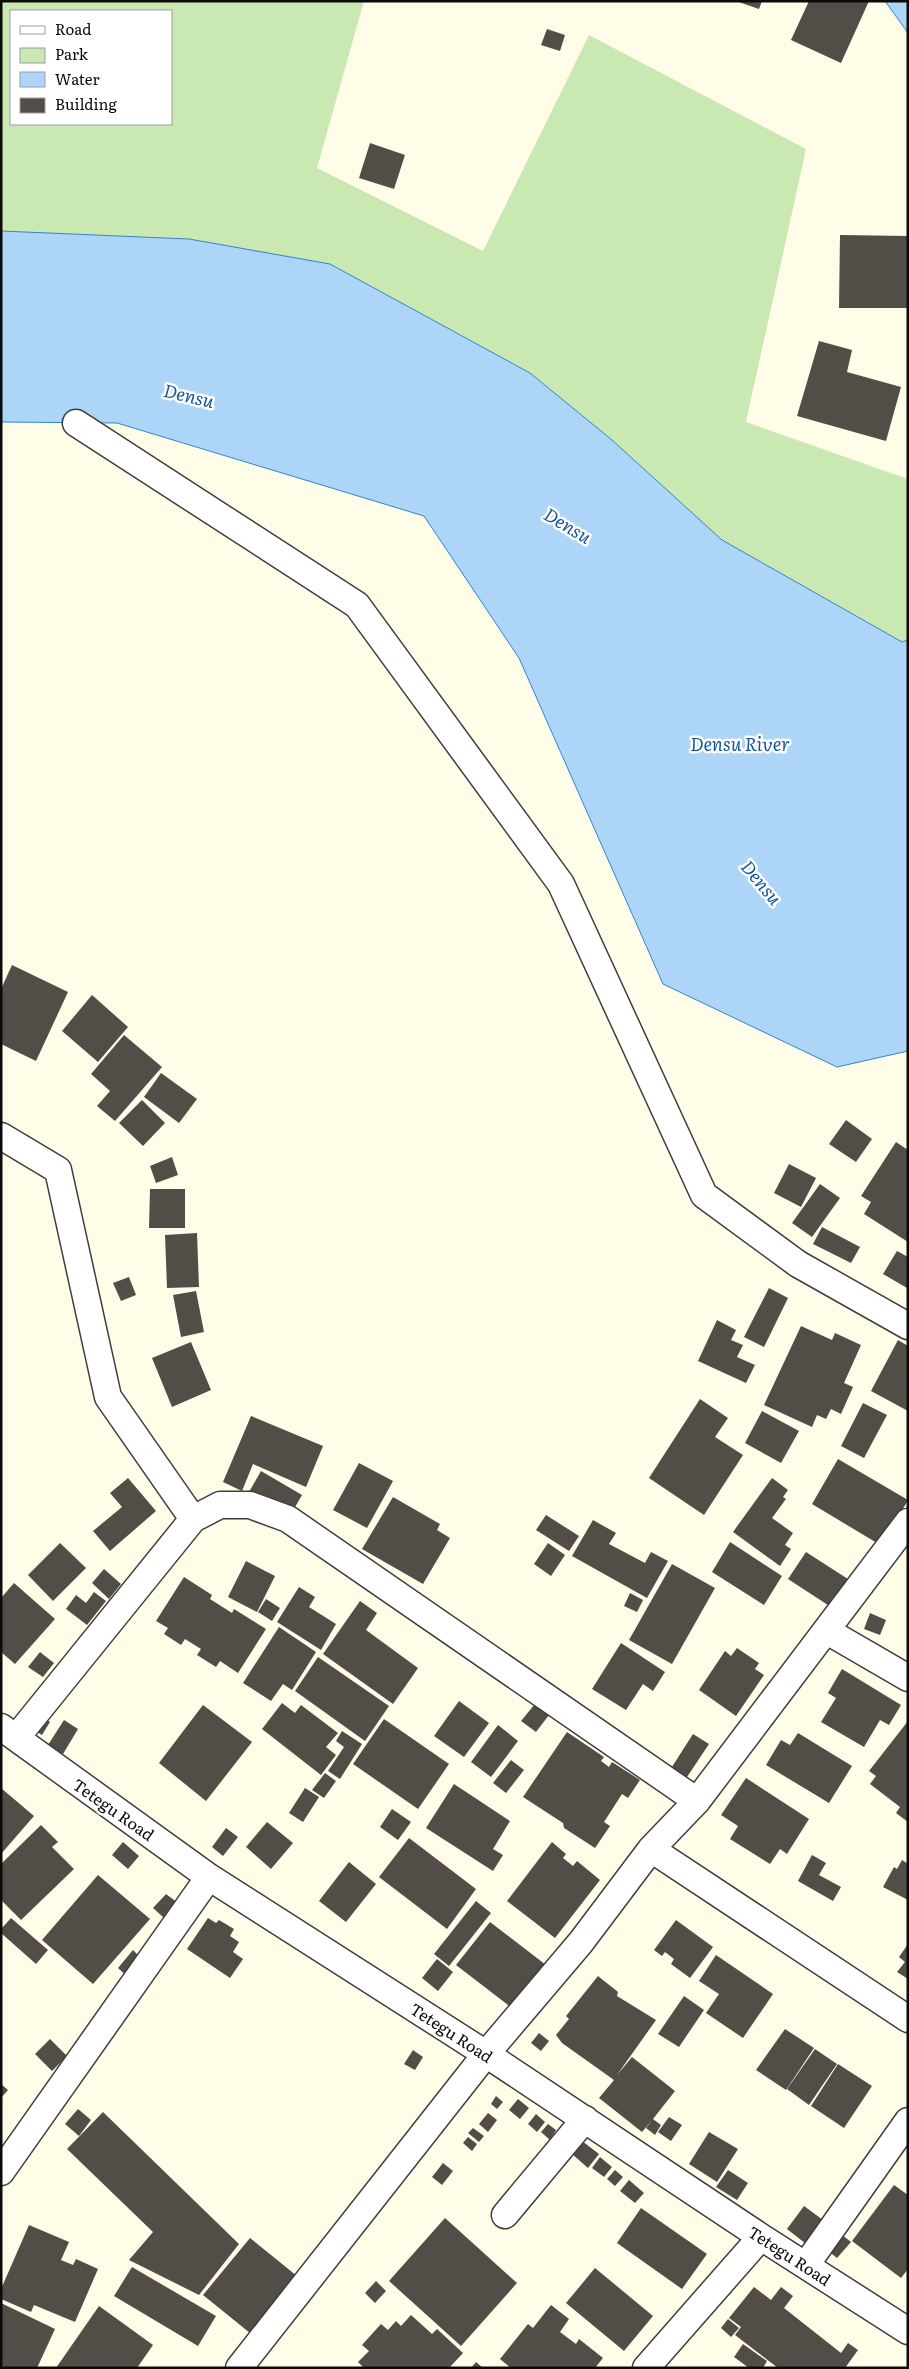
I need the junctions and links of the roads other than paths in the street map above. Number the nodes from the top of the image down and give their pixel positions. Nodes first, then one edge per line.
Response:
1 (76, 423) dead end
2 (1, 1136) edge
3 (908, 1326) edge
4 (193, 1519) junction
5 (908, 1522) edge
6 (827, 1631) junction
7 (908, 1678) edge
8 (9, 1732) edge
9 (697, 1801) junction
10 (651, 1849) junction
11 (210, 1877) junction
12 (908, 2019) edge
13 (486, 2054) junction
14 (585, 2119) junction
15 (908, 2121) edge
16 (1, 2172) edge
17 (505, 2216) dead end
18 (760, 2237) junction
19 (806, 2265) junction
20 (908, 2331) edge
21 (239, 2368) edge
22 (646, 2368) edge

1 - 3 street
2 - 4 street
4 - 8 street
4 - 9 street
5 - 6 street
6 - 7 street
6 - 9 street
8 - 11 street, Tetegu Road
9 - 10 street
10 - 12 street
10 - 13 street
11 - 13 street, Tetegu Road
11 - 16 street
13 - 14 street, Tetegu Road
13 - 21 street
14 - 17 street
14 - 18 street, Tetegu Road
15 - 19 street
18 - 19 street, Tetegu Road
18 - 22 street
19 - 20 street, Tetegu Road

